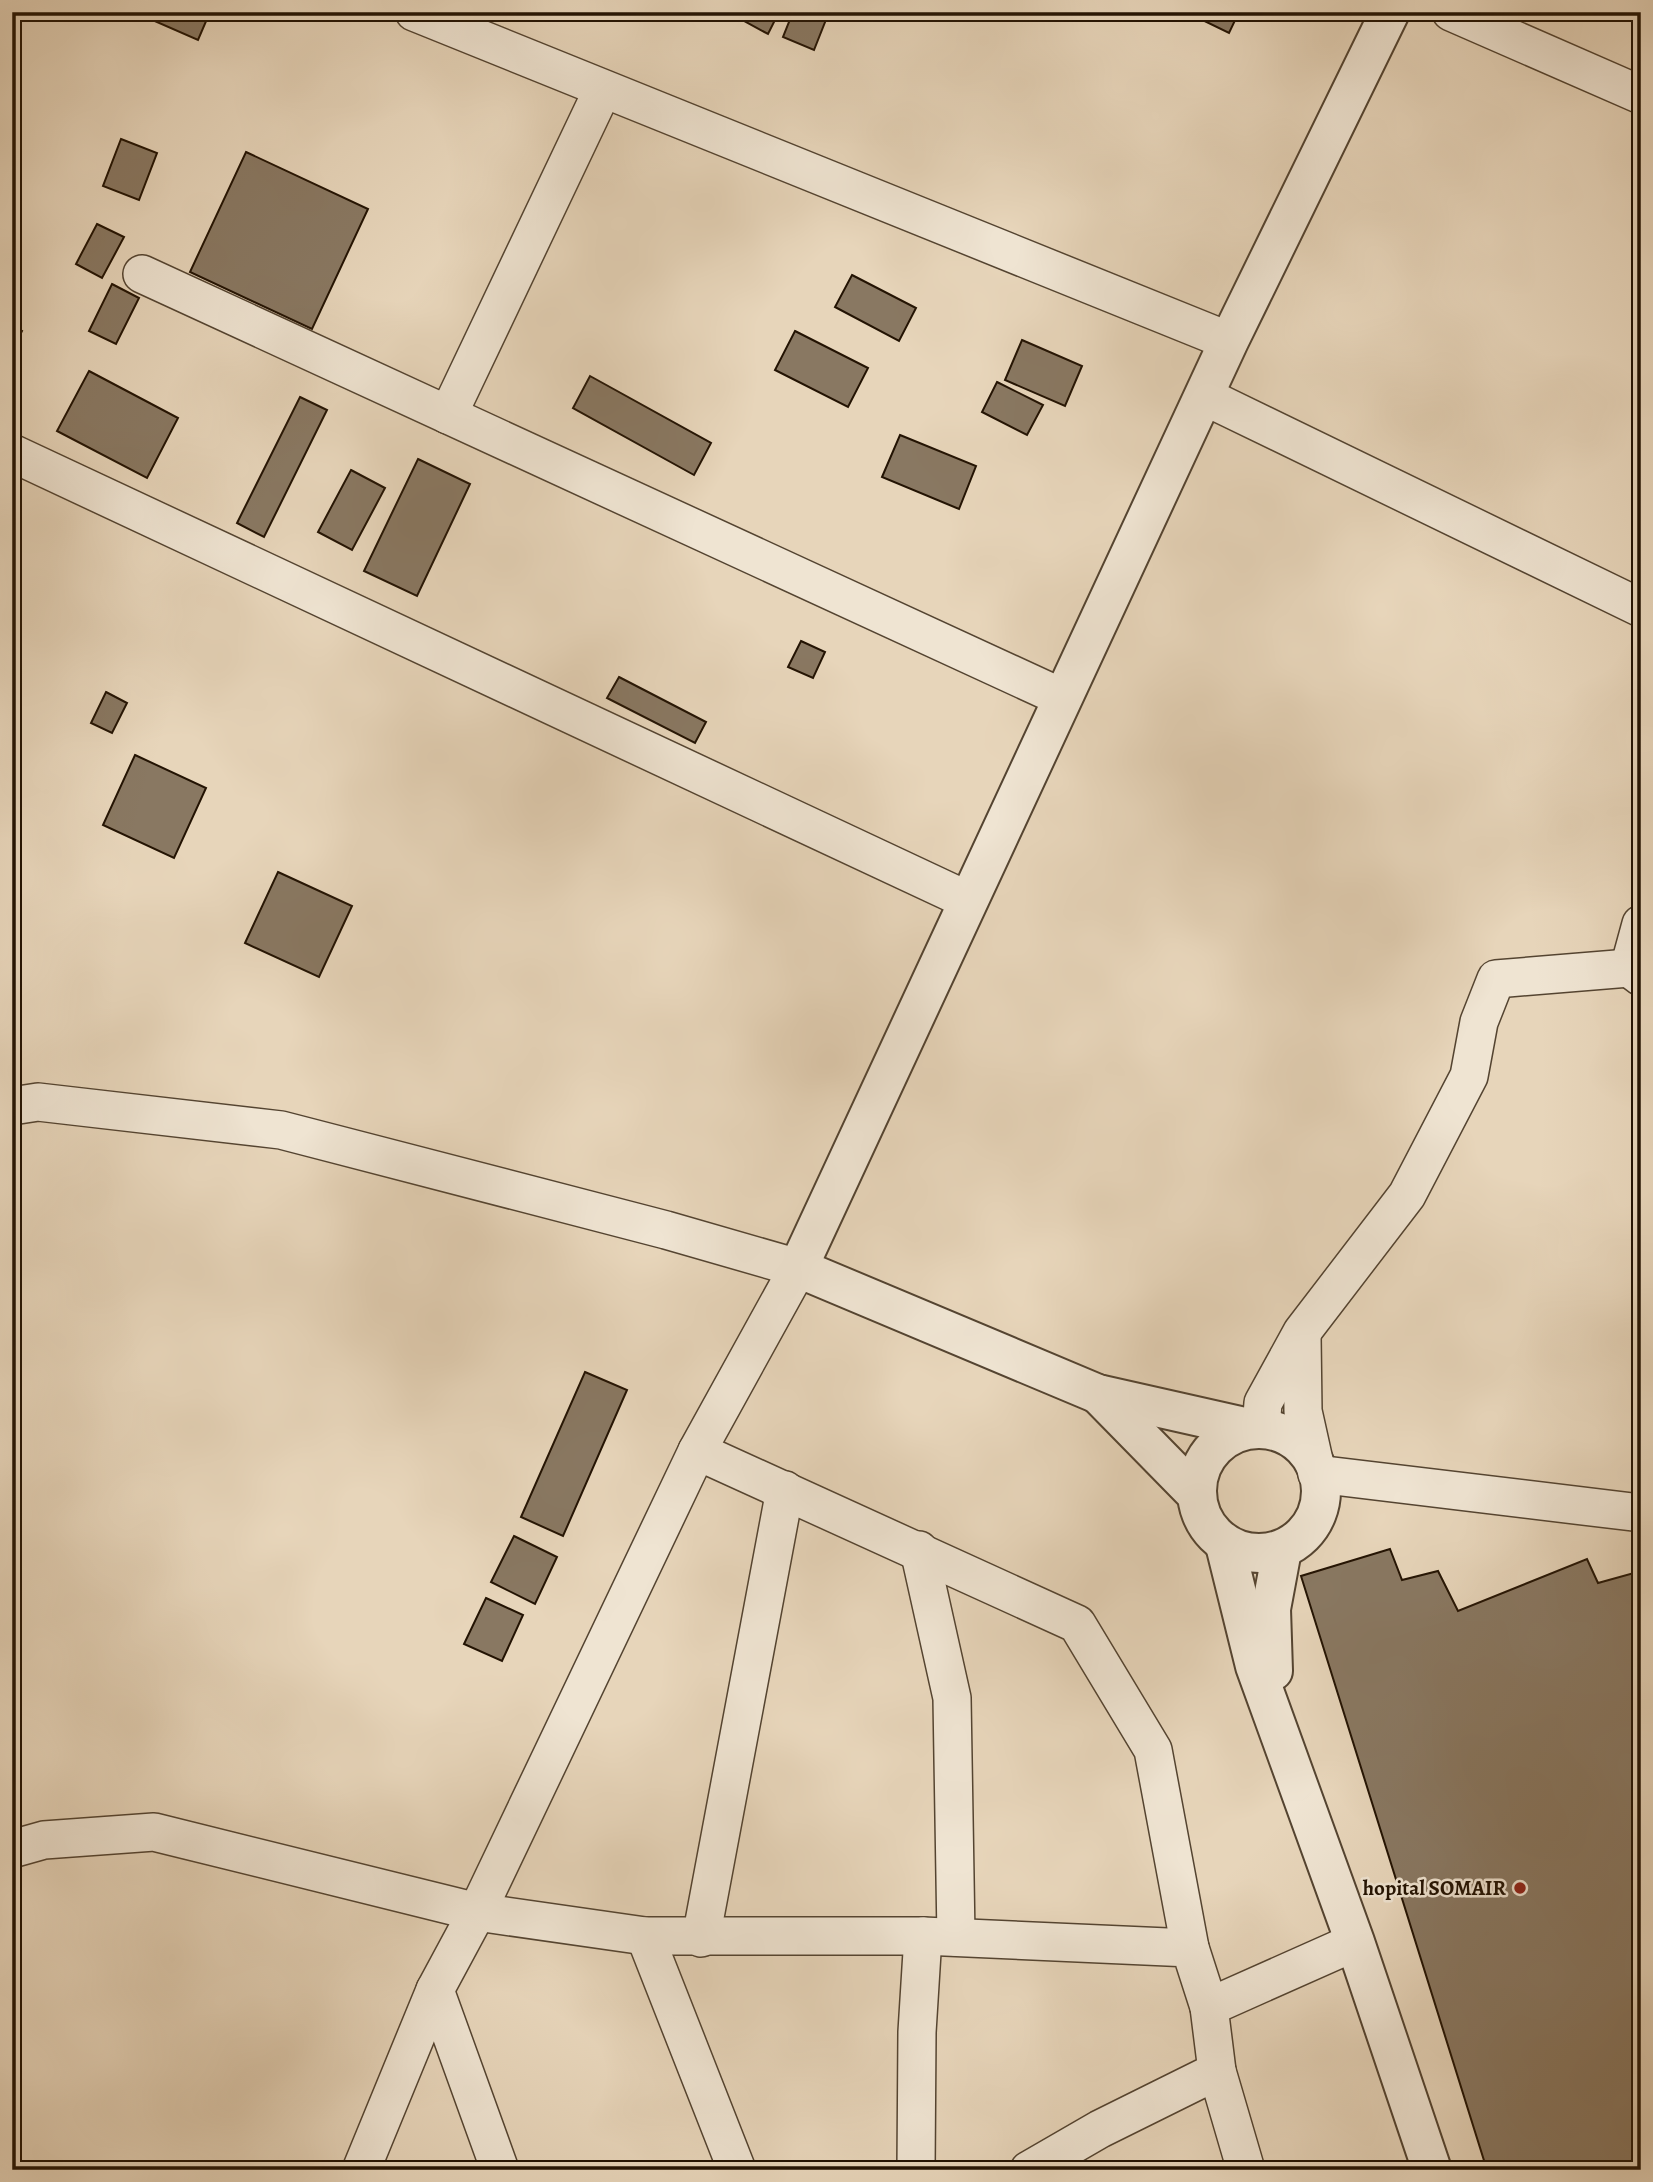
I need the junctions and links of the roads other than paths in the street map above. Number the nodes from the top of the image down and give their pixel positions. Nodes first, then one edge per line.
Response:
1 (414, 12) edge
2 (1390, 12) edge
3 (1451, 12) edge
4 (471, 23) edge
5 (603, 89) junction
6 (1641, 95) edge
7 (142, 274) dead end
8 (1229, 341) junction
9 (1206, 397) junction
10 (448, 415) junction
11 (12, 453) edge
12 (1641, 608) edge
13 (1063, 698) junction
14 (967, 901) junction
15 (1641, 924) edge
16 (1635, 973) edge
17 (12, 1106) edge
18 (798, 1268) junction
19 (1302, 1332) junction
20 (1098, 1394) junction
21 (1255, 1428) junction
22 (698, 1451) junction
23 (1317, 1474) junction
24 (785, 1490) junction
25 (1196, 1494) junction
26 (1641, 1513) edge
27 (1225, 1545) junction
28 (919, 1550) junction
29 (1282, 1550) junction
30 (1275, 1719) junction
31 (12, 1849) edge
32 (477, 1912) junction
33 (645, 1936) junction
34 (939, 1936) junction
35 (701, 1938) junction
36 (1355, 1942) junction
37 (1189, 1948) junction
38 (435, 1990) junction
39 (1209, 2007) junction
40 (1217, 2071) junction
41 (361, 2170) edge
42 (500, 2170) edge
43 (737, 2170) edge
44 (916, 2170) edge
45 (1029, 2170) edge
46 (1246, 2170) edge
47 (1432, 2170) edge

1 - 4 street
2 - 8 street
3 - 6 street
4 - 5 street
5 - 8 street
5 - 10 street
7 - 10 street
8 - 9 street
9 - 12 street
9 - 13 street
10 - 13 street
11 - 14 street
13 - 14 street
14 - 18 street
15 - 16 street
16 - 19 street
17 - 18 street
18 - 20 street
18 - 22 street
19 - 21 street
19 - 23 street
20 - 21 street
20 - 25 street
21 - 23 street
21 - 25 street
22 - 24 street
22 - 32 street
23 - 26 street
23 - 29 street
24 - 28 street
24 - 35 street
25 - 27 street
27 - 29 street
27 - 30 street
28 - 34 street
28 - 37 street
29 - 30 street
30 - 36 street
31 - 32 street
32 - 33 street
32 - 38 street
33 - 35 street
33 - 43 street
34 - 35 street
34 - 37 street
34 - 44 street
36 - 39 street
36 - 47 street
37 - 39 street
38 - 41 street
38 - 42 street
39 - 40 street
40 - 45 street
40 - 46 street

